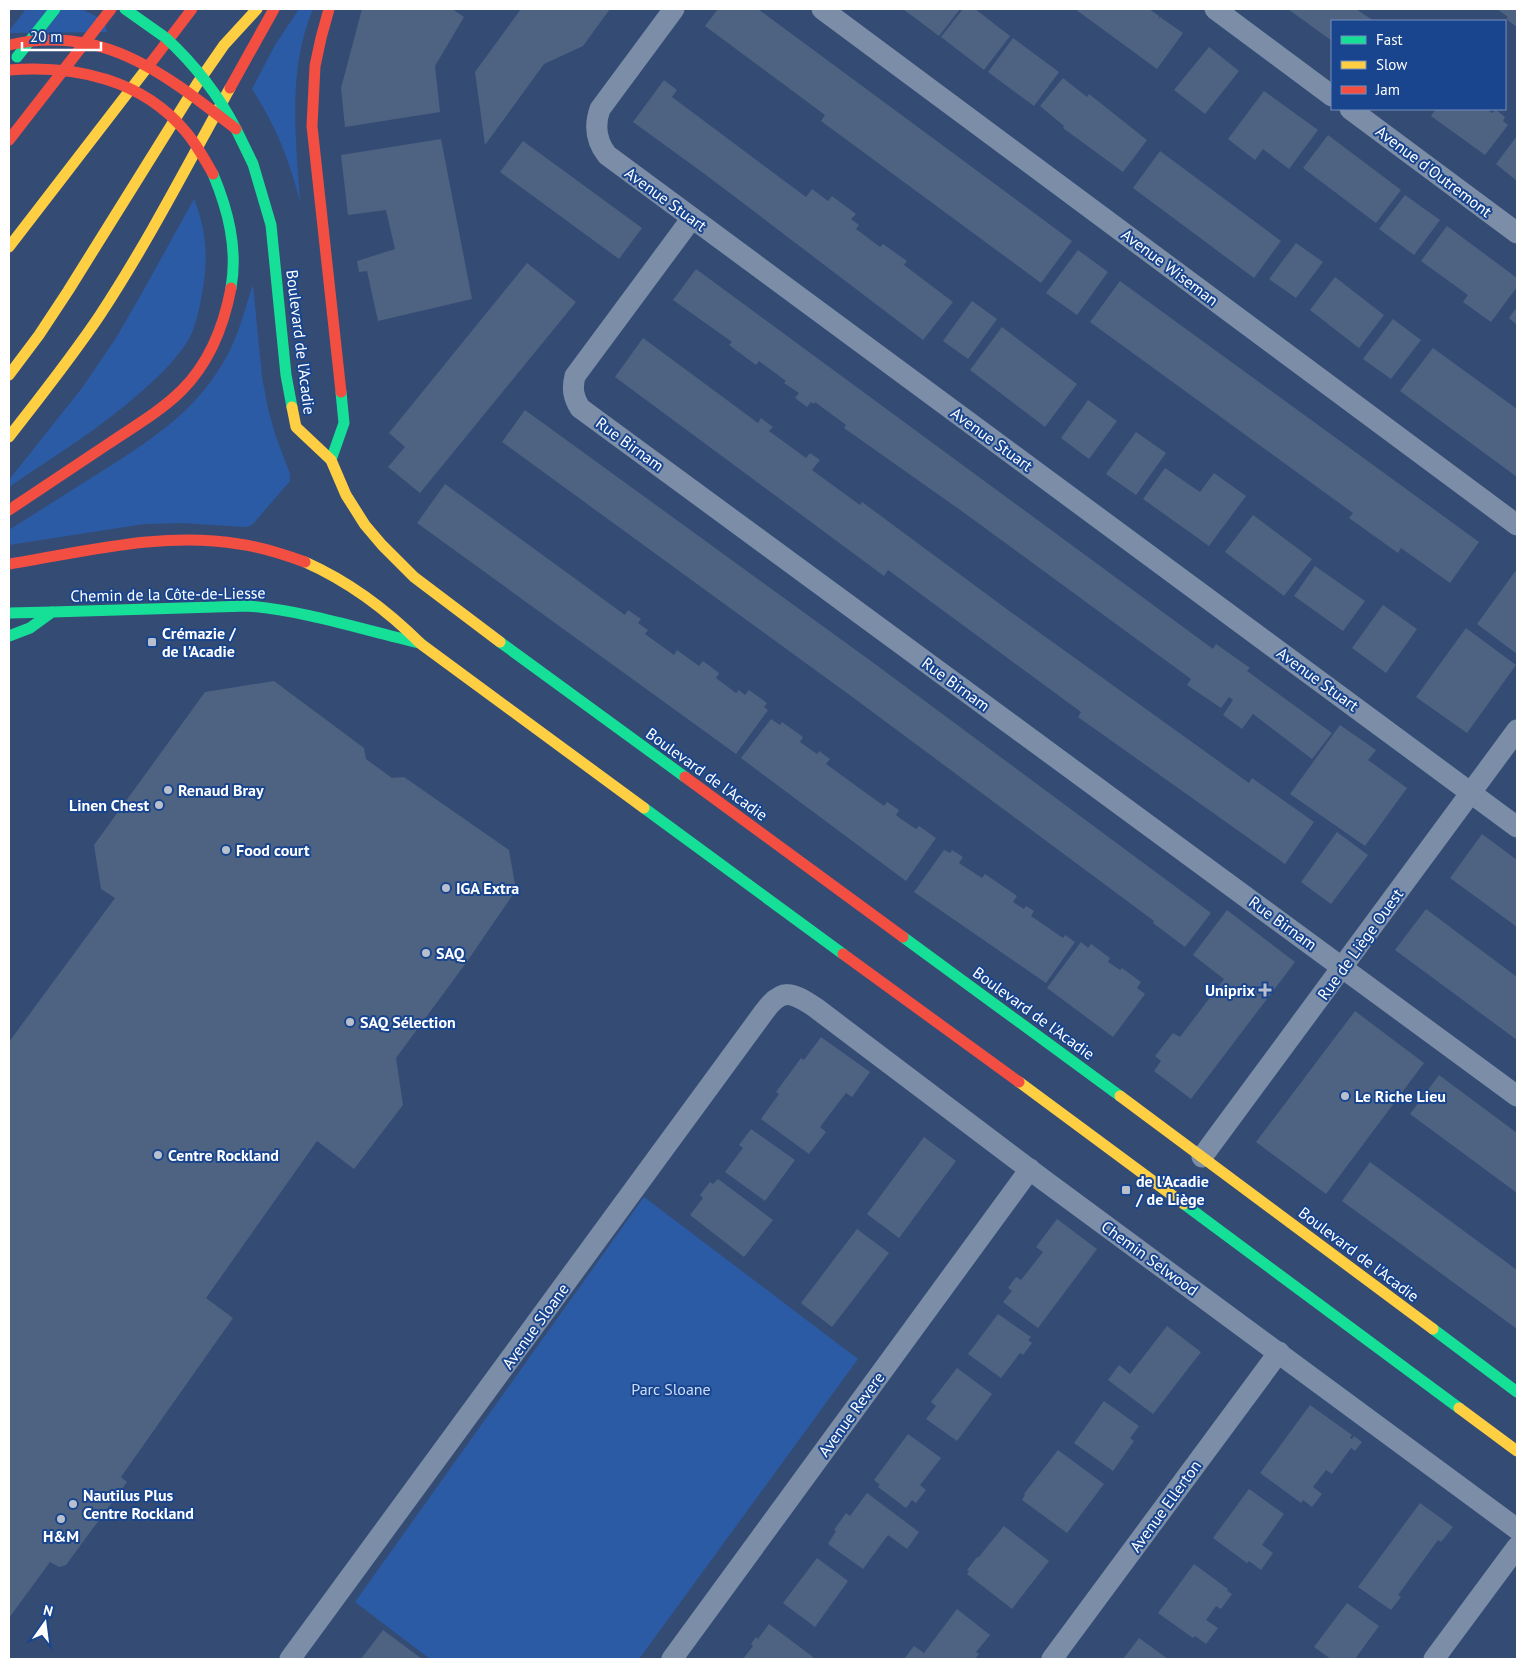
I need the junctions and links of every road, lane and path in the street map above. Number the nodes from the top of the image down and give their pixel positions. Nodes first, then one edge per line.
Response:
1 (54, 9) edge
2 (111, 9) edge
3 (125, 9) edge
4 (192, 9) edge
5 (257, 9) edge
6 (274, 9) edge
7 (329, 9) edge
8 (674, 9) edge
9 (822, 9) edge
10 (1215, 9) edge
11 (9, 45) edge
12 (9, 68) edge
13 (1331, 95) edge
14 (1351, 110) edge
15 (236, 128) junction
16 (9, 140) edge
17 (692, 218) junction
18 (1517, 232) edge
19 (9, 247) edge
20 (9, 375) edge
21 (9, 437) edge
22 (330, 460) junction
23 (9, 510) edge
24 (1517, 525) edge
25 (9, 564) edge
26 (52, 612) junction
27 (9, 613) edge
28 (9, 636) edge
29 (421, 644) junction
30 (1517, 730) edge
31 (1471, 793) junction
32 (1517, 827) edge
33 (1343, 967) junction
34 (781, 995) joint
35 (1517, 1096) edge
36 (1202, 1157) junction
37 (1030, 1169) junction
38 (1278, 1352) junction
39 (1517, 1392) edge
40 (1517, 1451) edge
41 (1517, 1529) edge
42 (1517, 1547) edge
43 (290, 1659) edge
44 (672, 1659) edge
45 (1052, 1659) edge
46 (1434, 1659) edge

1 - 12 main road
2 - 16 main road
3 - 15 main road, Boulevard de l'Acadie, bridge
4 - 19 main road
5 - 20 main road
6 - 21 main road
7 - 22 main road
8 - 17 street, Avenue Stuart
9 - 24 street, Avenue Wiseman
10 - 13 street
11 - 15 main road, bridge
12 - 23 main road, bridge
14 - 18 street, Avenue d'Outremont
15 - 22 main road, Boulevard de l'Acadie
17 - 31 street, Avenue Stuart
17 - 33 street, Rue Birnam
22 - 36 main road, Boulevard de l'Acadie
25 - 29 main road
26 - 27 main road
26 - 28 main road, Chemin de la Côte-de-Liesse
26 - 29 main road, Chemin de la Côte-de-Liesse
29 - 40 main road
30 - 31 street, Rue de Liège Ouest
31 - 32 street, Avenue Stuart
31 - 33 street, Rue de Liège Ouest
33 - 35 street, Rue Birnam
33 - 36 street, Rue de Liège Ouest
34 - 37 street, Chemin Selwood
34 - 43 street, Avenue Sloane
36 - 39 main road, Boulevard de l'Acadie
37 - 38 street, Chemin Selwood
37 - 44 street, Avenue Revere
38 - 41 street, Chemin Selwood
38 - 45 street, Avenue Ellerton
42 - 46 street

